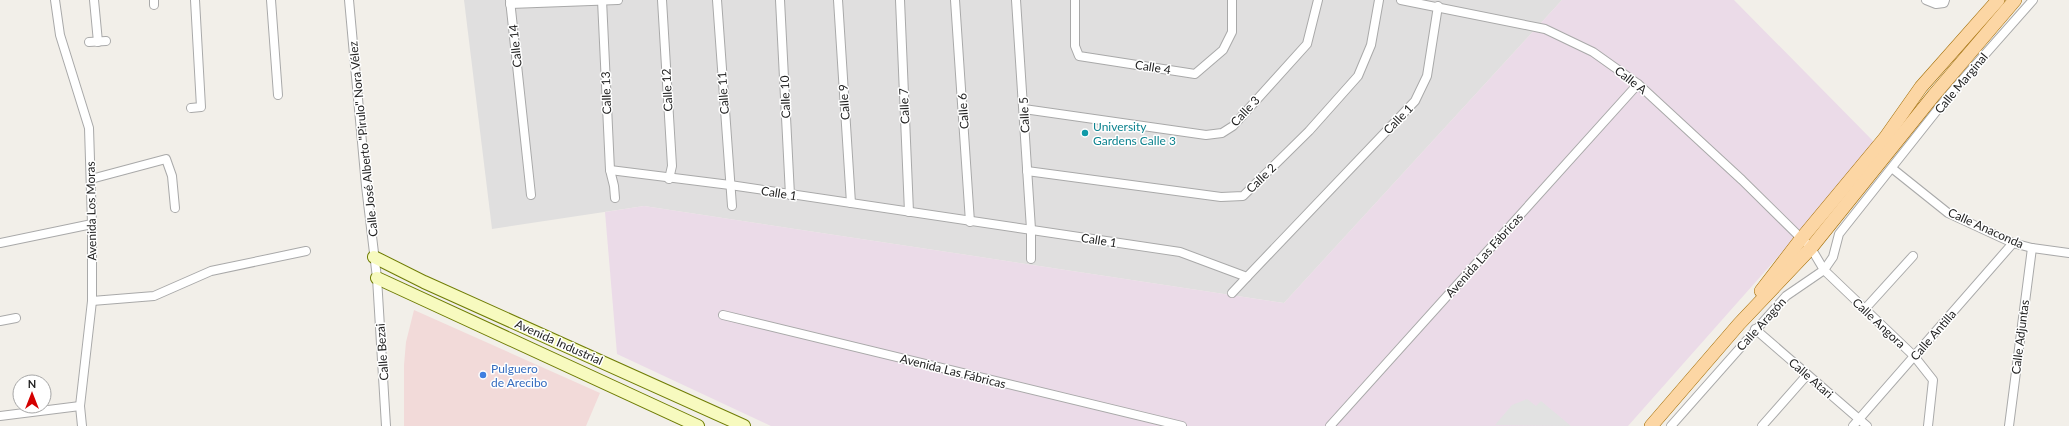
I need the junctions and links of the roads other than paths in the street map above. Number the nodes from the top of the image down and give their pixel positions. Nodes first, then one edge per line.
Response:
1 (55, 0) edge
2 (94, 0) edge
3 (195, 0) edge
4 (271, 0) edge
5 (349, 0) edge
6 (602, 0) edge
7 (618, 0) edge
8 (662, 0) edge
9 (717, 0) edge
10 (780, 0) edge
11 (838, 0) edge
12 (900, 0) edge
13 (955, 0) edge
14 (1016, 0) edge
15 (1075, 0) edge
16 (1232, 0) edge
17 (1318, 0) edge
18 (1379, 0) edge
19 (1401, 0) edge
20 (1926, 0) edge
21 (1945, 0) edge
22 (1998, 0) edge
23 (2015, 0) edge
24 (2033, 0) edge
25 (510, 2) edge
26 (1438, 6) junction
27 (106, 41) dead end
28 (89, 42) dead end
29 (98, 42) junction
30 (1638, 84) junction
31 (278, 95) dead end
32 (191, 108) dead end
33 (1024, 110) junction
34 (1893, 169) junction
35 (610, 170) junction
36 (1027, 171) junction
37 (90, 179) junction
38 (669, 179) junction
39 (730, 185) junction
40 (531, 194) dead end
41 (790, 194) junction
42 (615, 198) dead end
43 (851, 203) junction
44 (732, 206) dead end
45 (175, 208) dead end
46 (909, 212) junction
47 (970, 222) junction
48 (92, 224) junction
49 (1031, 229) junction
50 (1802, 239) junction
51 (0, 243) edge
52 (2013, 243) junction
53 (1811, 248) junction
54 (2032, 248) junction
55 (306, 251) dead end
56 (2069, 253) edge
57 (1913, 256) dead end
58 (374, 257) junction
59 (1031, 259) dead end
60 (1824, 270) junction
61 (1247, 277) junction
62 (376, 278) junction
63 (424, 282) junction
64 (1232, 293) dead end
65 (417, 297) junction
66 (92, 301) junction
67 (1864, 310) junction
68 (723, 315) dead end
69 (16, 318) dead end
70 (0, 321) edge
71 (1739, 324) junction
72 (1755, 329) junction
73 (1914, 356) junction
74 (623, 371) junction
75 (1807, 375) junction
76 (614, 388) junction
77 (80, 406) junction
78 (0, 416) edge
79 (1859, 419) junction
80 (82, 426) edge
81 (386, 426) edge
82 (698, 426) edge
83 (744, 426) edge
84 (1182, 426) edge
85 (1330, 426) edge
86 (1651, 426) edge
87 (1671, 426) edge
88 (1762, 426) edge
89 (1853, 426) edge
90 (1867, 426) edge
91 (1928, 426) edge
92 (2009, 426) edge

1 - 37 street, Avenida Los Moras
2 - 29 street
3 - 32 street
4 - 31 street
5 - 58 street, Calle José Alberto "Pirulo" Nora Vélez
6 - 7 street, Calle 14
6 - 25 street, Calle 14
6 - 35 street, Calle 13
8 - 38 street, Calle 12
9 - 39 street, Calle 11
10 - 41 street, Calle 10
11 - 43 street, Calle 9
12 - 46 street, Calle 7
13 - 47 street, Calle 6
14 - 33 street, Calle 5
15 - 16 street, Calle 4
17 - 33 street, Calle 3
18 - 36 street, Calle 2
19 - 26 street, Calle A
20 - 21 street
22 - 50 main road
23 - 53 main road
24 - 34 street, Calle Marginal
25 - 40 street, Calle 14
26 - 30 street, Calle A
26 - 61 street, Calle 1
27 - 29 street
28 - 29 street
30 - 50 street, Calle A
30 - 85 street, Avenida Las Fábricas
33 - 36 street, Calle 5
34 - 52 street, Calle Anaconda
34 - 60 street, Calle Aragón
35 - 38 street, Calle 1
35 - 42 street, Calle 13
36 - 49 street, Calle 5
37 - 45 street
37 - 48 street, Avenida Los Moras
38 - 39 street, Calle 1
39 - 41 street, Calle 1
39 - 44 street, Calle 11
41 - 43 street, Calle 1
43 - 46 street, Calle 1
46 - 47 street, Calle 1
47 - 49 street, Calle 1
48 - 51 street
48 - 66 street, Avenida Los Moras
49 - 59 street, Calle 5
49 - 61 street, Calle 1
50 - 53 street, Calle A
50 - 71 main road
52 - 54 street, Calle Anaconda
52 - 73 street, Calle Antilla
53 - 60 street, Calle Angora
53 - 71 main road
54 - 56 street, Calle Anaconda
54 - 92 street, Calle Adjuntas
55 - 66 street
57 - 67 street
58 - 62 street, Calle José Alberto "Pirulo" Nora Vélez
58 - 63 street, Avenida Industrial
60 - 67 street, Calle Angora
60 - 72 street, Calle Aragón
61 - 64 street
62 - 65 street, Avenida Industrial
62 - 81 street, Calle Bezai
63 - 65 street
63 - 74 street, Avenida Industrial
65 - 76 street, Avenida Industrial
66 - 77 street, Avenida Los Moras
67 - 73 street, Calle Angora
68 - 84 street, Avenida Las Fábricas
69 - 70 street
71 - 86 main road
72 - 75 street, Calle Atari
72 - 87 street, Calle Aragón
73 - 79 street, Calle Antilla
73 - 91 street, Calle Angora
74 - 76 street
74 - 83 street, Avenida Industrial
75 - 79 street, Calle Atari
75 - 88 street
76 - 82 street, Avenida Industrial
77 - 78 street
77 - 80 street, Avenida Los Moras
79 - 89 street, Calle Antilla
79 - 90 street, Calle Atari

